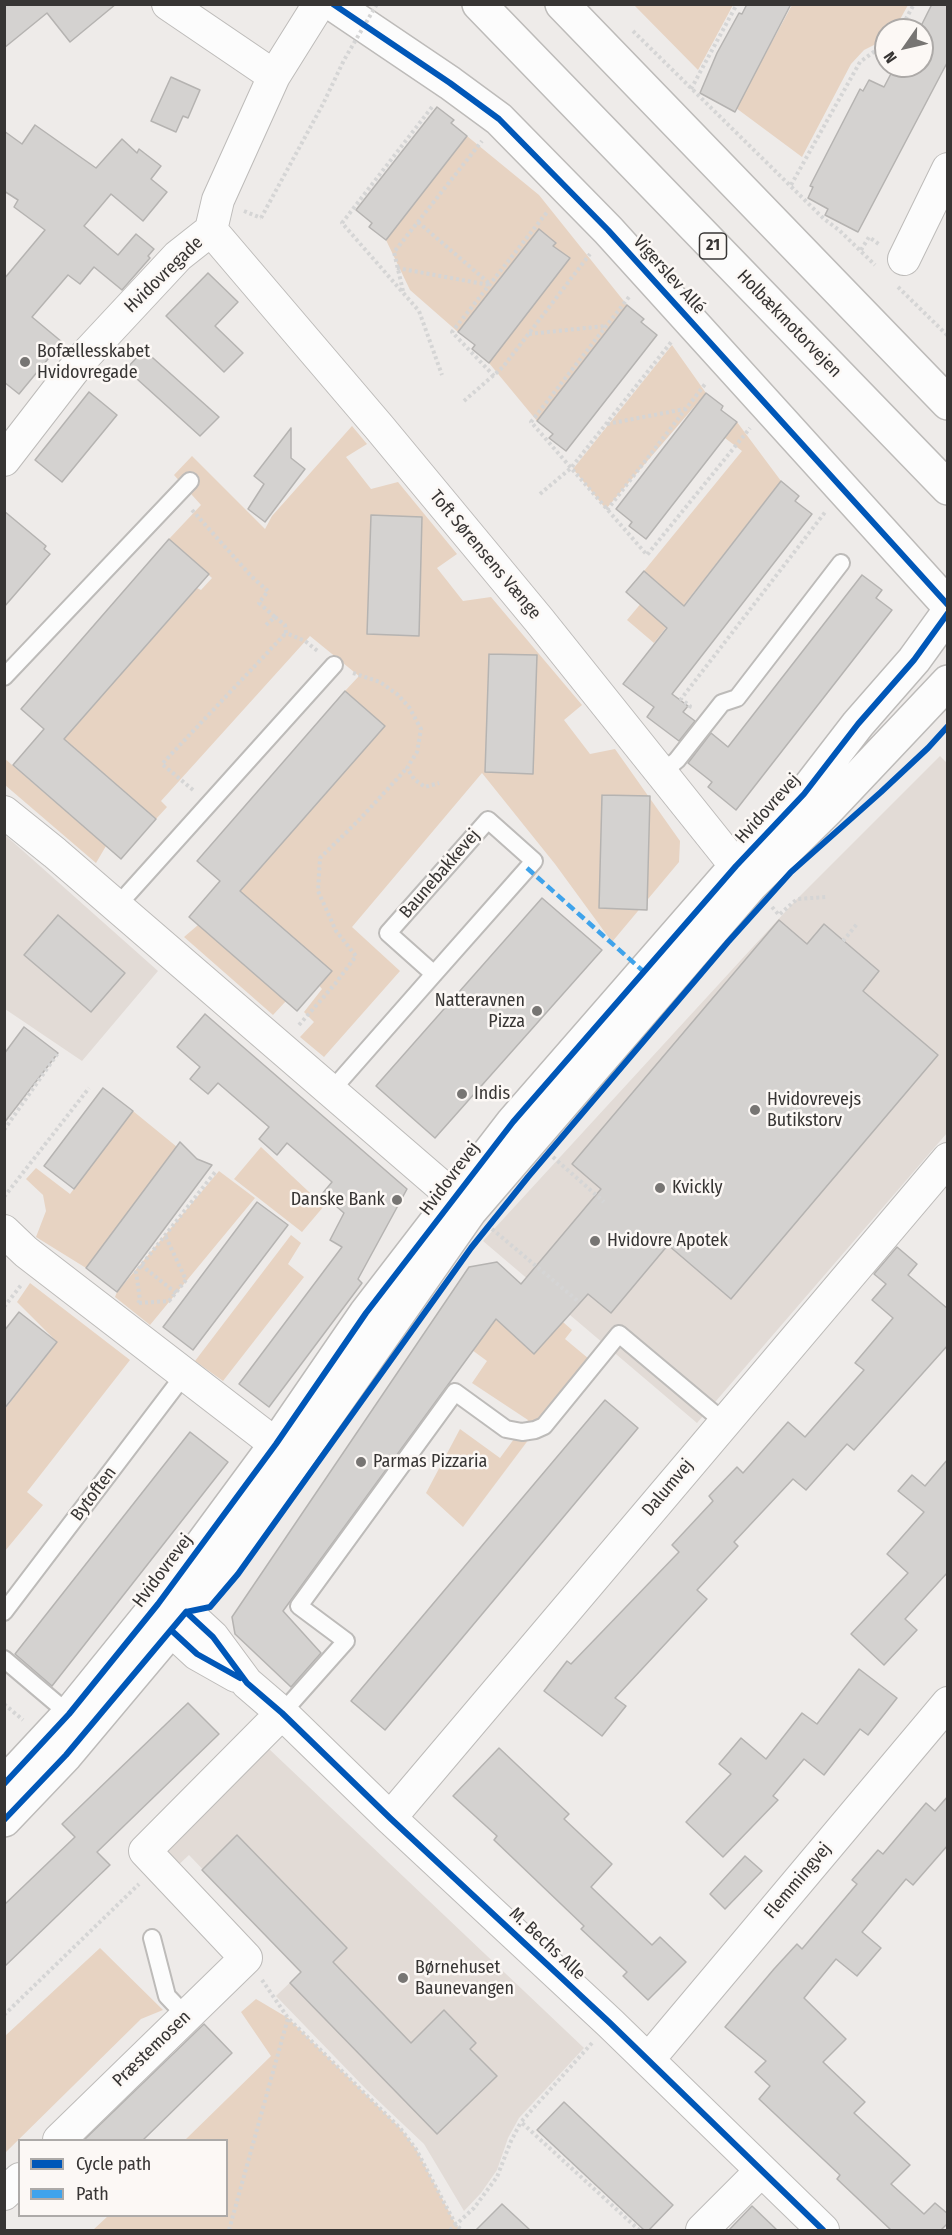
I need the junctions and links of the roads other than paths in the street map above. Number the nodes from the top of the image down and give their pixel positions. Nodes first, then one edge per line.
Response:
1 (168, 4) edge
2 (319, 4) edge
3 (333, 4) edge
4 (479, 4) edge
5 (562, 4) edge
6 (274, 76) junction
7 (948, 169) edge
8 (211, 230) junction
9 (891, 269) road end
10 (948, 403) edge
11 (4, 460) edge
12 (190, 481) dead end
13 (948, 488) edge
14 (841, 563) dead end
15 (948, 604) edge
16 (948, 613) edge
17 (334, 665) road end
18 (4, 677) edge
19 (948, 682) edge
20 (662, 773) junction
21 (4, 812) edge
22 (743, 876) junction
23 (117, 906) junction
24 (434, 974) junction
25 (331, 1091) junction
26 (948, 1160) edge
27 (478, 1217) junction
28 (4, 1231) edge
29 (184, 1375) junction
30 (724, 1422) junction
31 (287, 1453) junction
32 (4, 1612) edge
33 (172, 1615) junction
34 (4, 1659) edge
35 (948, 1703) edge
36 (282, 1713) junction
37 (69, 1714) junction
38 (4, 1784) edge
39 (390, 1818) junction
40 (4, 1820) edge
41 (152, 1938) dead end
42 (186, 2016) junction
43 (648, 2060) junction
44 (60, 2139) edge
45 (761, 2171) junction
46 (18, 2181) edge
47 (4, 2194) edge
48 (702, 2230) edge
49 (823, 2230) edge

1 - 6 street
2 - 6 street, Hvidovregade
3 - 15 main road, Vigerslev Allé
4 - 13 main road, Holbækmotorvejen / 21
5 - 10 main road
6 - 8 street, Hvidovregade
7 - 9 street
8 - 11 street, Hvidovregade
8 - 20 street, Toft Sørensens Vænge
12 - 18 lane
14 - 20 lane
16 - 22 main road, Hvidovrevej
17 - 23 lane
19 - 22 main road, Hvidovrevej
20 - 22 street, Toft Sørensens Vænge
21 - 23 street
22 - 27 main road, Hvidovrevej
23 - 25 street
24 - 24 lane, Baunebakkevej
24 - 25 lane, Baunebakkevej
25 - 27 street
26 - 30 street, Dalumvej
27 - 31 main road, Hvidovrevej
28 - 29 street
29 - 31 street
29 - 32 lane, Bytoften
30 - 36 lane
30 - 39 street, Dalumvej
31 - 33 main road, Hvidovrevej
33 - 36 street, M. Bechs Alle
33 - 37 main road, Hvidovrevej
33 - 40 main road, Hvidovrevej
34 - 37 lane
35 - 43 street, Flemmingvej
36 - 39 street, M. Bechs Alle
36 - 42 street, Præstemosen
37 - 38 main road, Hvidovrevej
39 - 43 street, M. Bechs Alle
41 - 42 lane
42 - 44 street, Præstemosen
43 - 45 street, M. Bechs Alle
45 - 48 street
45 - 49 street, M. Bechs Alle
46 - 47 street

